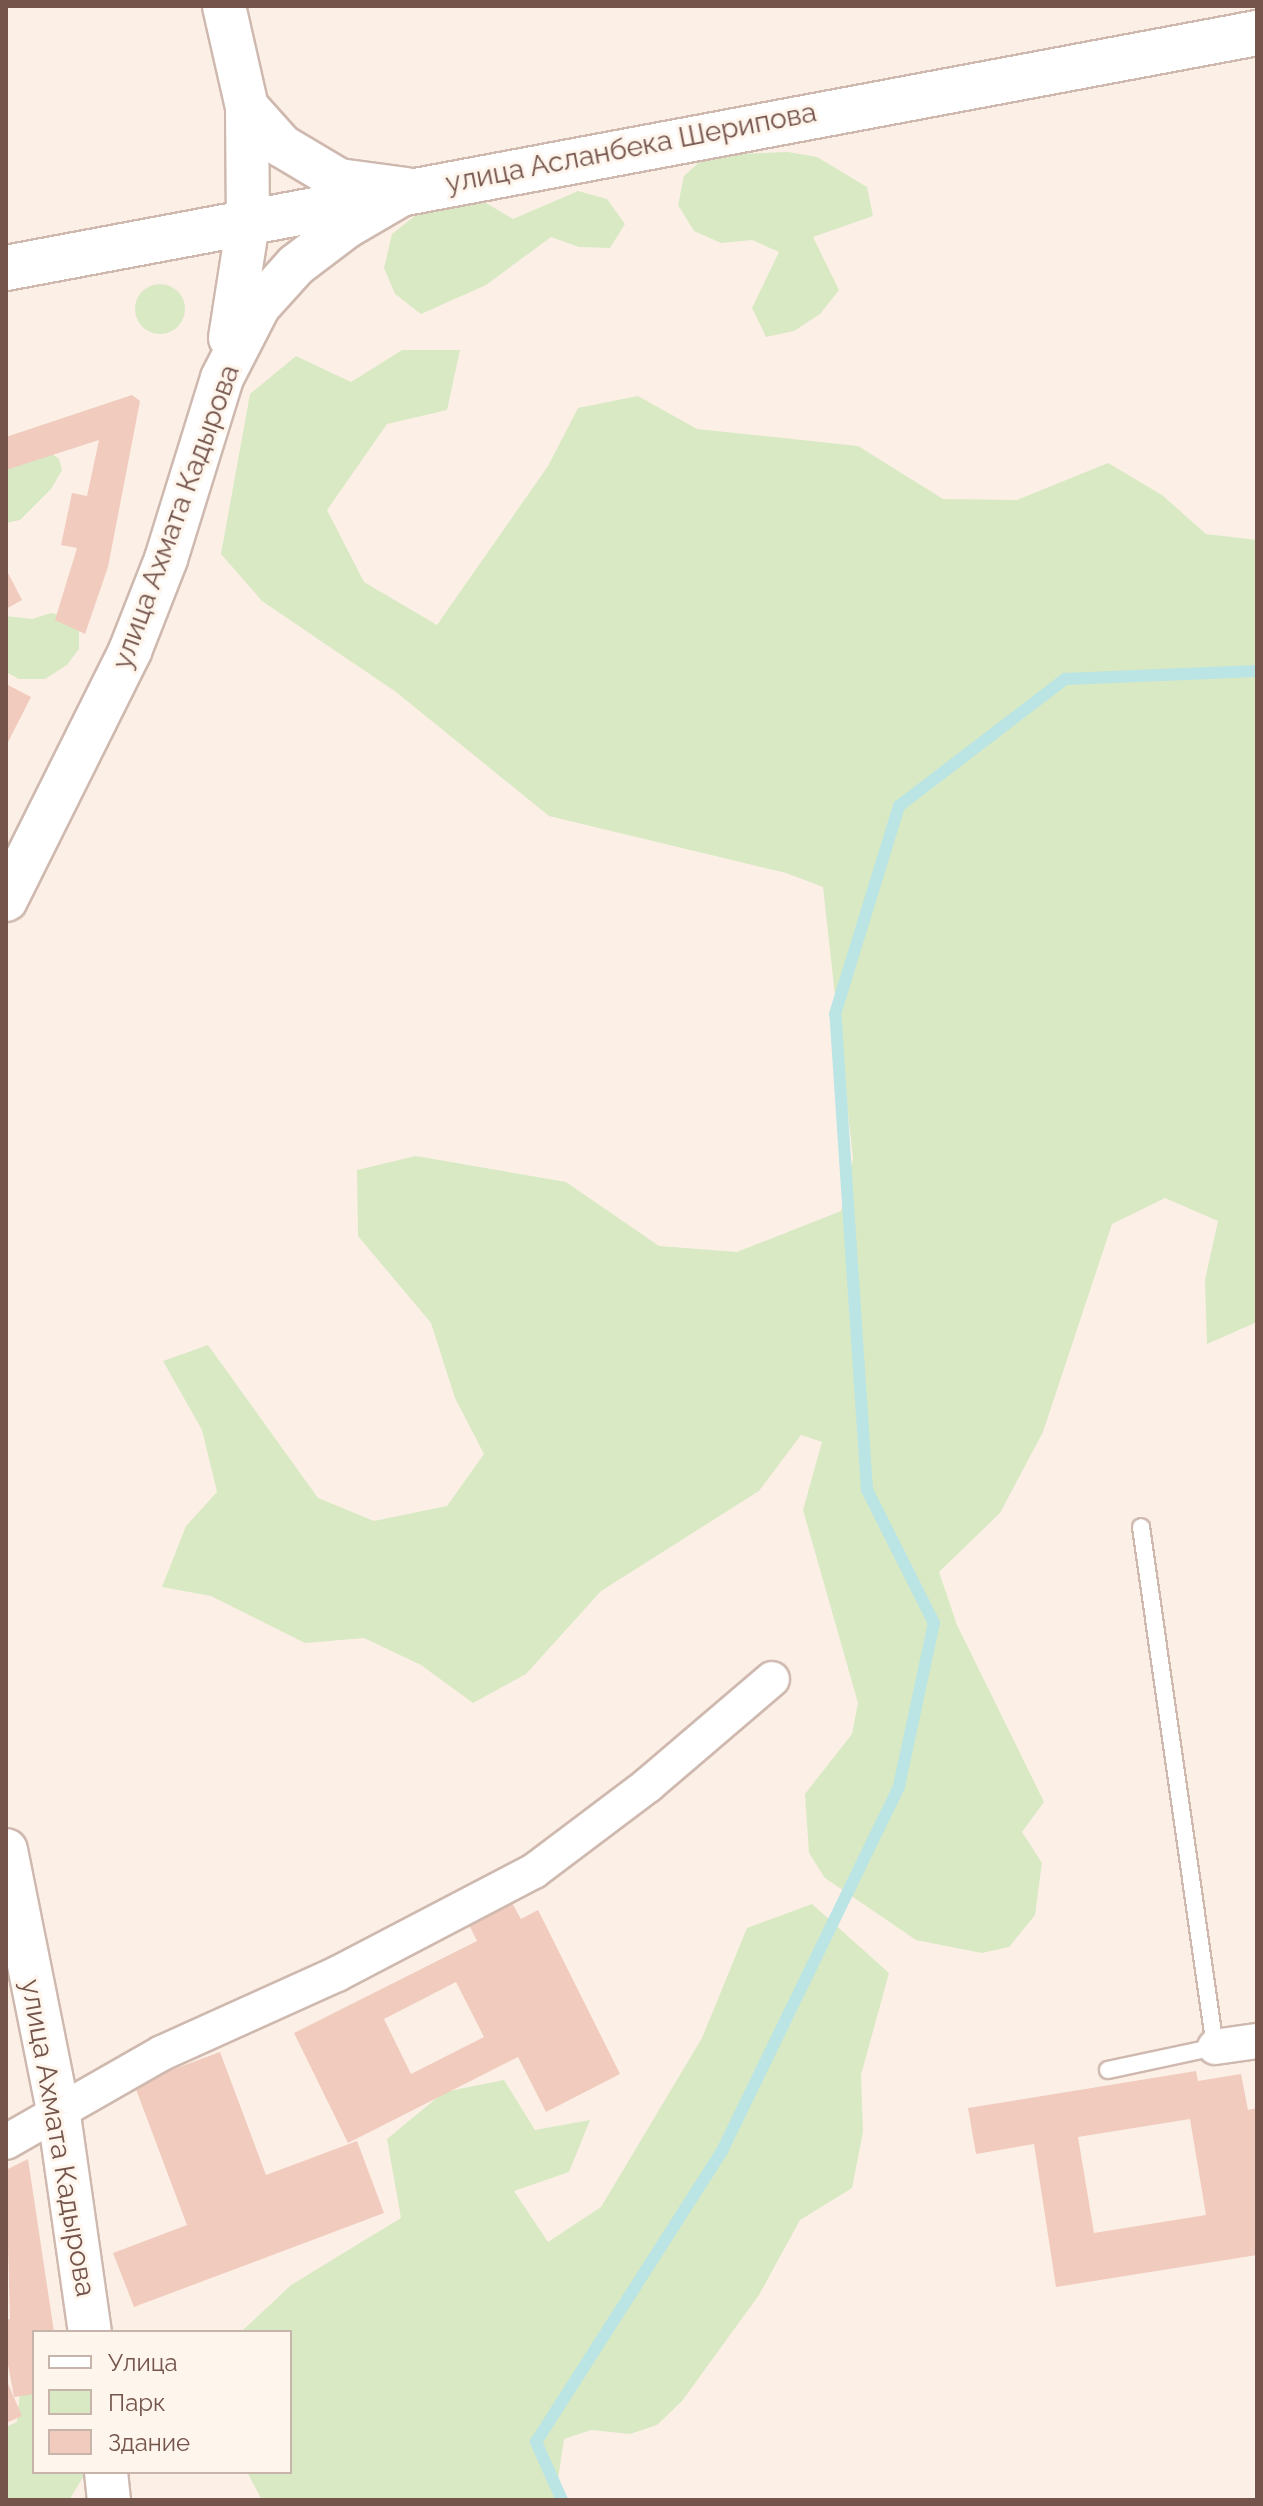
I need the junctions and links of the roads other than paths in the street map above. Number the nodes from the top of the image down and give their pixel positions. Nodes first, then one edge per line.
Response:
1 (224, 6) edge
2 (1257, 33) edge
3 (247, 107) junction
4 (411, 190) junction
5 (248, 223) junction
6 (6, 268) edge
7 (222, 378) junction
8 (6, 900) edge
9 (1141, 1527) dead end
10 (772, 1679) dead end
11 (6, 1850) edge
12 (1257, 2041) edge
13 (1215, 2047) junction
14 (1108, 2070) dead end
15 (59, 2115) junction
16 (6, 2142) edge
17 (90, 2330) edge
18 (106, 2474) edge
19 (109, 2500) edge

1 - 3 street
2 - 4 main road, улица Асланбека Шерипова
3 - 4 street
3 - 5 street
4 - 5 main road, улица Асланбека Шерипова
4 - 7 street, улица Ахмата Кадырова
5 - 6 main road, улица Асланбека Шерипова
5 - 7 street
7 - 8 street, улица Ахмата Кадырова
9 - 13 lane
10 - 15 street
11 - 15 street, улица Ахмата Кадырова
12 - 13 street
13 - 14 lane
15 - 16 street
15 - 17 street, улица Ахмата Кадырова
18 - 19 street

